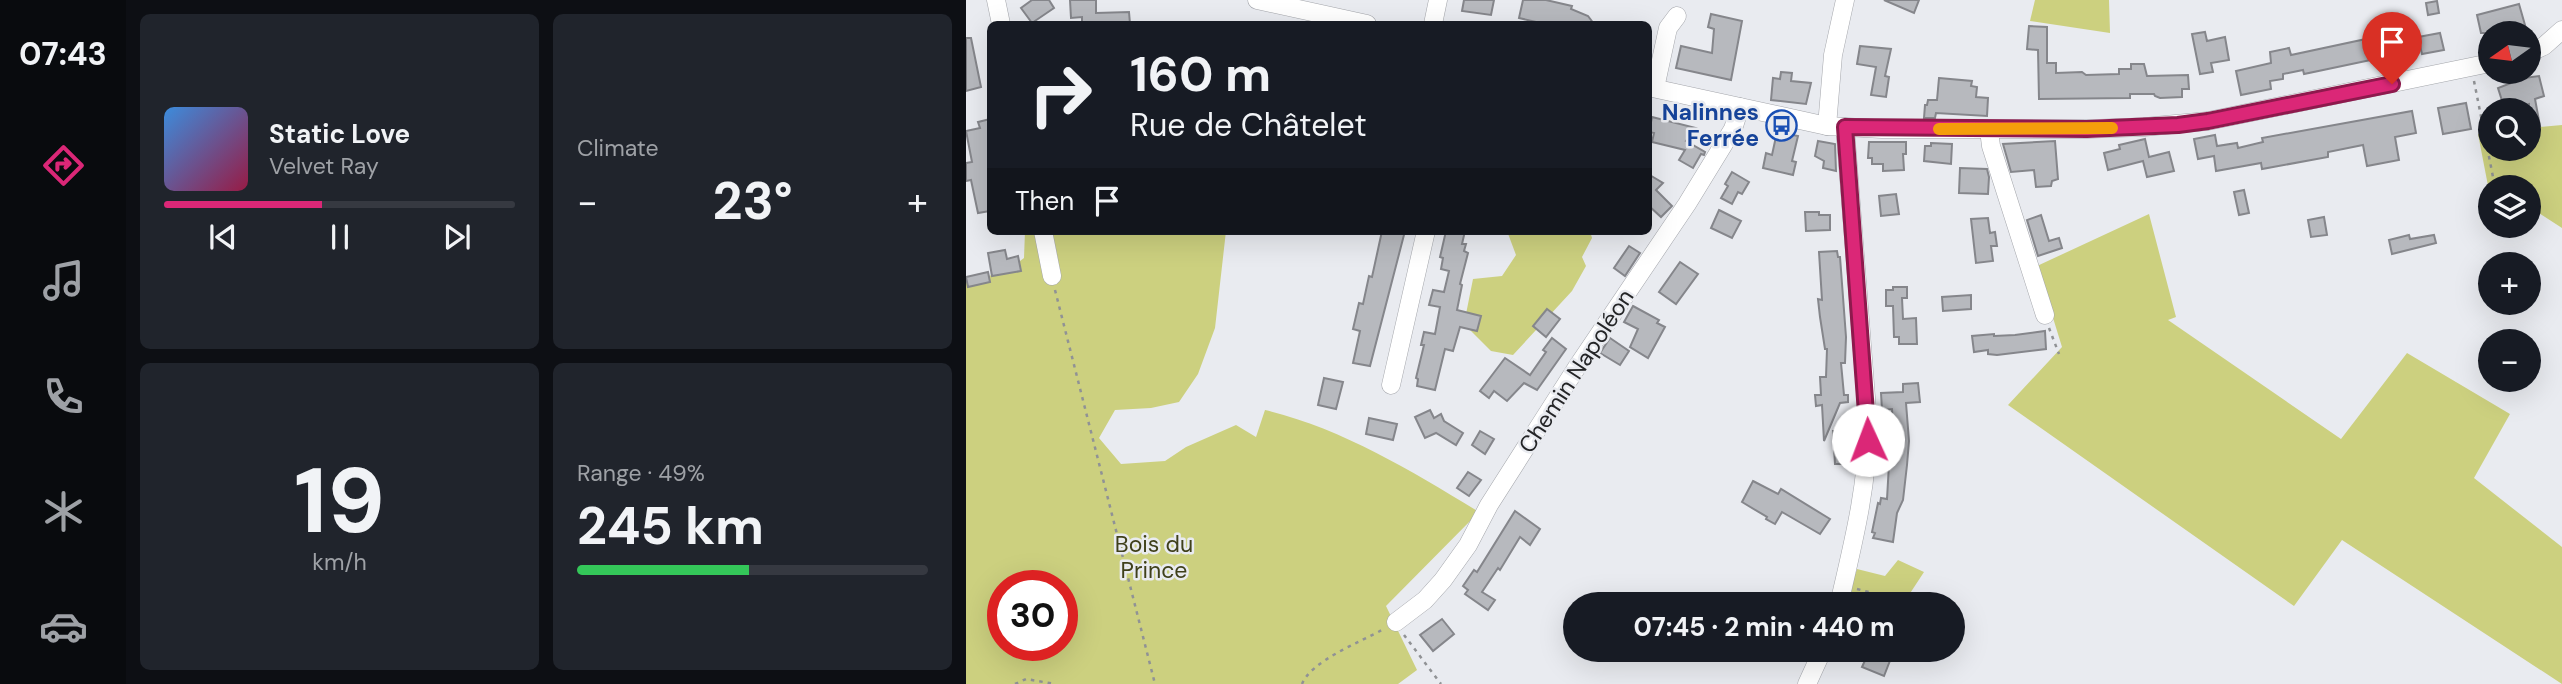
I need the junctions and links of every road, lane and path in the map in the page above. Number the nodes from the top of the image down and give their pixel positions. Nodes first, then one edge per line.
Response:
1 (996, 0) edge
2 (1257, 0) edge
3 (1438, 0) edge
4 (1845, 0) edge
5 (1677, 16) dead end
6 (1000, 21) edge
7 (1353, 21) edge
8 (1434, 21) edge
9 (2562, 30) edge
10 (2541, 47) edge
11 (2478, 67) edge
12 (2472, 68) junction
13 (1652, 84) edge
14 (1652, 87) edge
15 (1740, 107) junction
16 (1827, 126) junction
17 (1845, 127) junction
18 (1989, 130) junction
19 (2493, 175) edge
20 (1044, 235) edge
21 (1425, 235) edge
22 (1052, 276) joint
23 (2045, 315) joint
24 (2059, 354) dead end
25 (1391, 385) dead end
26 (1842, 592) edge
27 (1396, 622) junction
28 (1817, 662) edge
29 (1015, 684) edge
30 (1055, 684) edge
31 (1155, 684) edge
32 (1302, 684) edge
33 (1441, 684) edge
34 (1807, 684) edge

1 - 6 street
2 - 7 street
3 - 8 street
4 - 16 street
5 - 13 street
9 - 10 street
11 - 12 street
12 - 18 street
12 - 19 path
14 - 15 street
15 - 16 street
15 - 27 street, Chemin Napoléon
16 - 17 street
17 - 18 street
17 - 26 street
18 - 23 street
20 - 22 street
21 - 25 street
22 - 31 path
23 - 24 path
27 - 32 path
27 - 33 path
28 - 34 street
29 - 30 path

